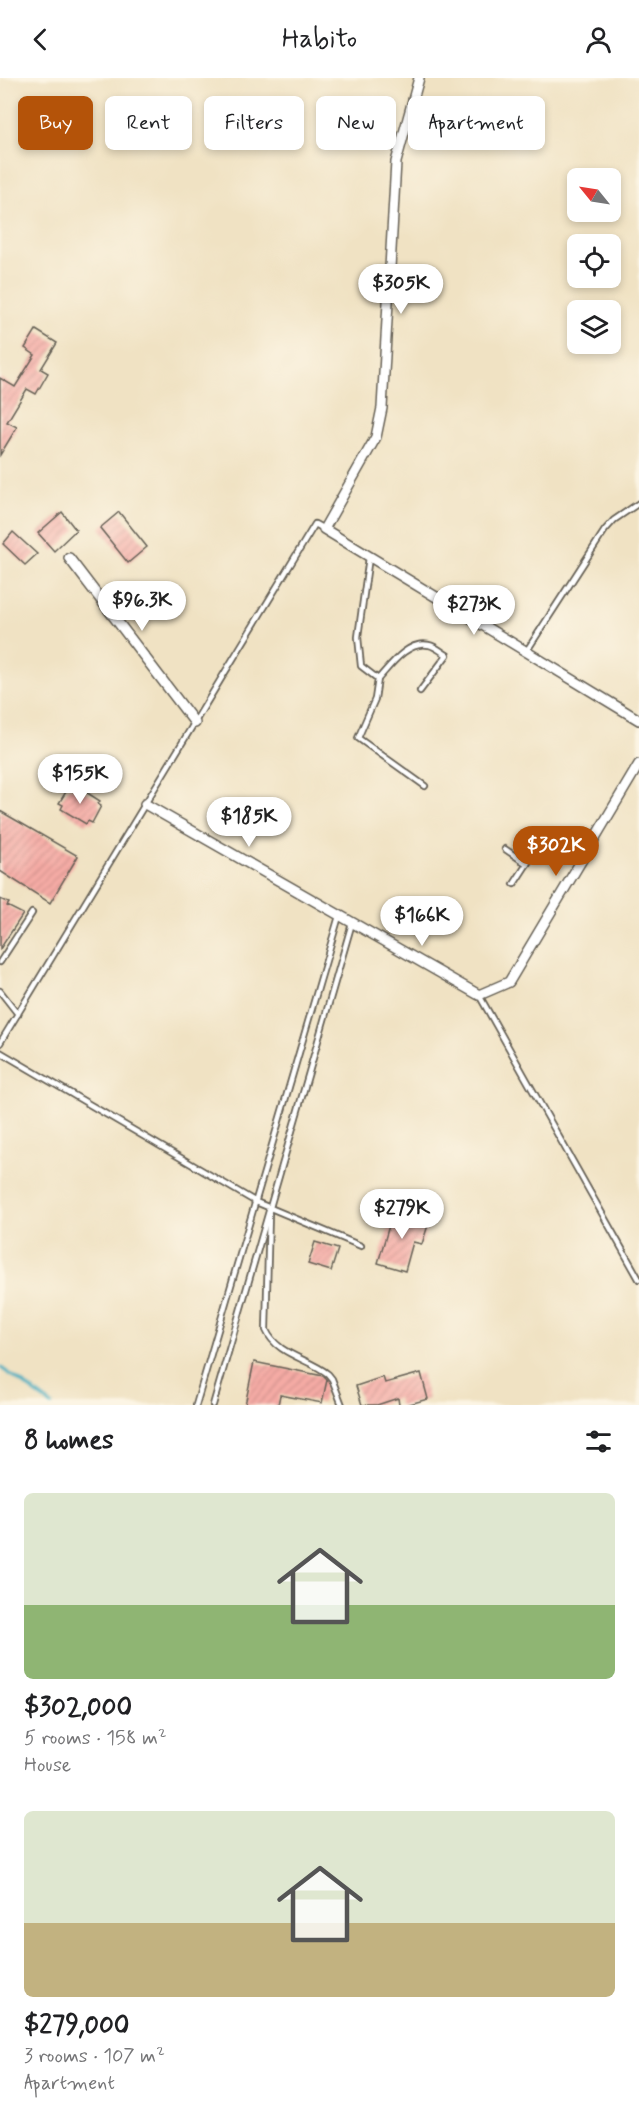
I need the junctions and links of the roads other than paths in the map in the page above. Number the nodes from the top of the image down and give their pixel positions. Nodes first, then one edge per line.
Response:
1 (419, 78) edge
2 (639, 503) edge
3 (324, 530) junction
4 (369, 557) junction
5 (69, 558) dead end
6 (526, 652) junction
7 (378, 679) junction
8 (420, 691) dead end
9 (639, 720) edge
10 (195, 723) junction
11 (638, 766) edge
12 (425, 786) dead end
13 (145, 804) junction
14 (505, 849) dead end
15 (584, 857) junction
16 (527, 864) junction
17 (514, 885) dead end
18 (32, 913) dead end
19 (339, 916) junction
20 (352, 922) junction
21 (0, 962) edge
22 (0, 991) edge
23 (479, 995) junction
24 (18, 1014) junction
25 (0, 1043) edge
26 (0, 1052) edge
27 (256, 1202) junction
28 (269, 1208) junction
29 (361, 1246) dead end
30 (639, 1279) edge
31 (196, 1405) edge
32 (213, 1405) edge
33 (342, 1405) edge

1 - 3 street
2 - 6 lane
3 - 4 street
3 - 10 lane
4 - 6 street
4 - 7 lane
5 - 10 street
6 - 9 street
7 - 8 lane
7 - 12 lane
10 - 13 lane
11 - 15 street
13 - 19 street
13 - 24 lane
14 - 16 lane
15 - 16 lane
15 - 23 street
16 - 17 lane
18 - 21 lane
19 - 20 street
19 - 27 lane
20 - 23 street
20 - 28 lane
22 - 24 lane
23 - 30 lane
24 - 25 lane
26 - 27 lane
27 - 28 lane
27 - 31 lane
28 - 29 lane
28 - 32 lane
28 - 33 lane

